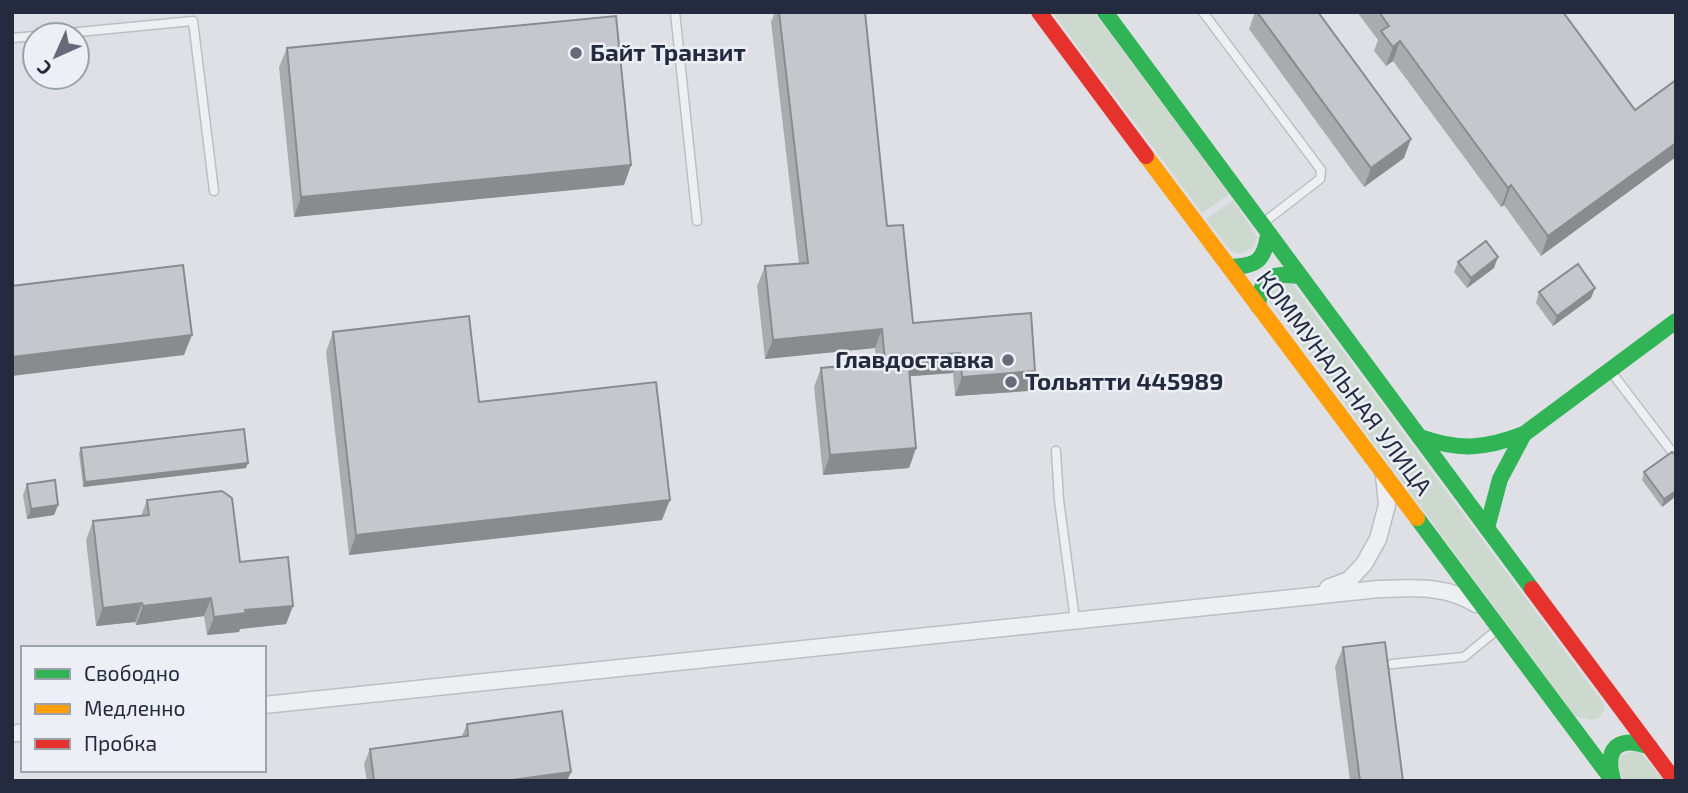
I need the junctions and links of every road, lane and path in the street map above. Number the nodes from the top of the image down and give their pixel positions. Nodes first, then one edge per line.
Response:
1 (675, 12) edge
2 (1039, 12) edge
3 (1105, 12) edge
4 (1203, 12) edge
5 (91, 31) edge
6 (214, 191) dead end
7 (697, 221) dead end
8 (1264, 230) junction
9 (1229, 267) junction
10 (1299, 276) junction
11 (1258, 306) junction
12 (1676, 321) edge
13 (1610, 370) junction
14 (1524, 434) junction
15 (1420, 438) junction
16 (1056, 452) dead end
17 (1676, 457) edge
18 (1383, 473) junction
19 (1487, 528) junction
20 (1309, 596) junction
21 (1487, 611) junction
22 (1075, 620) junction
23 (1499, 628) junction
24 (1392, 664) dead end
25 (1618, 704) junction
26 (266, 705) edge
27 (1581, 737) junction
28 (1650, 747) junction
29 (1613, 781) edge
30 (1675, 781) edge

1 - 7 lane
2 - 9 main road, КОММУНАЛЬНАЯ УЛИЦА
3 - 8 main road, КОММУНАЛЬНАЯ УЛИЦА
4 - 8 lane
5 - 6 lane
8 - 9 main road
8 - 10 main road, КОММУНАЛЬНАЯ УЛИЦА
9 - 11 main road, КОММУНАЛЬНАЯ УЛИЦА
10 - 11 main road
10 - 15 main road, КОММУНАЛЬНАЯ УЛИЦА
11 - 18 main road, КОММУНАЛЬНАЯ УЛИЦА
12 - 13 main road
13 - 14 main road
13 - 17 lane
14 - 15 main road
14 - 19 main road
15 - 19 main road, КОММУНАЛЬНАЯ УЛИЦА
16 - 22 lane
18 - 20 street
18 - 21 main road, КОММУНАЛЬНАЯ УЛИЦА
19 - 25 main road, КОММУНАЛЬНАЯ УЛИЦА
20 - 21 street
20 - 22 street
21 - 23 main road, КОММУНАЛЬНАЯ УЛИЦА
22 - 26 street
23 - 24 lane
23 - 27 main road, КОММУНАЛЬНАЯ УЛИЦА
25 - 27 main road
25 - 28 main road, КОММУНАЛЬНАЯ УЛИЦА
27 - 29 main road, КОММУНАЛЬНАЯ УЛИЦА
28 - 29 main road
28 - 30 main road, КОММУНАЛЬНАЯ УЛИЦА

